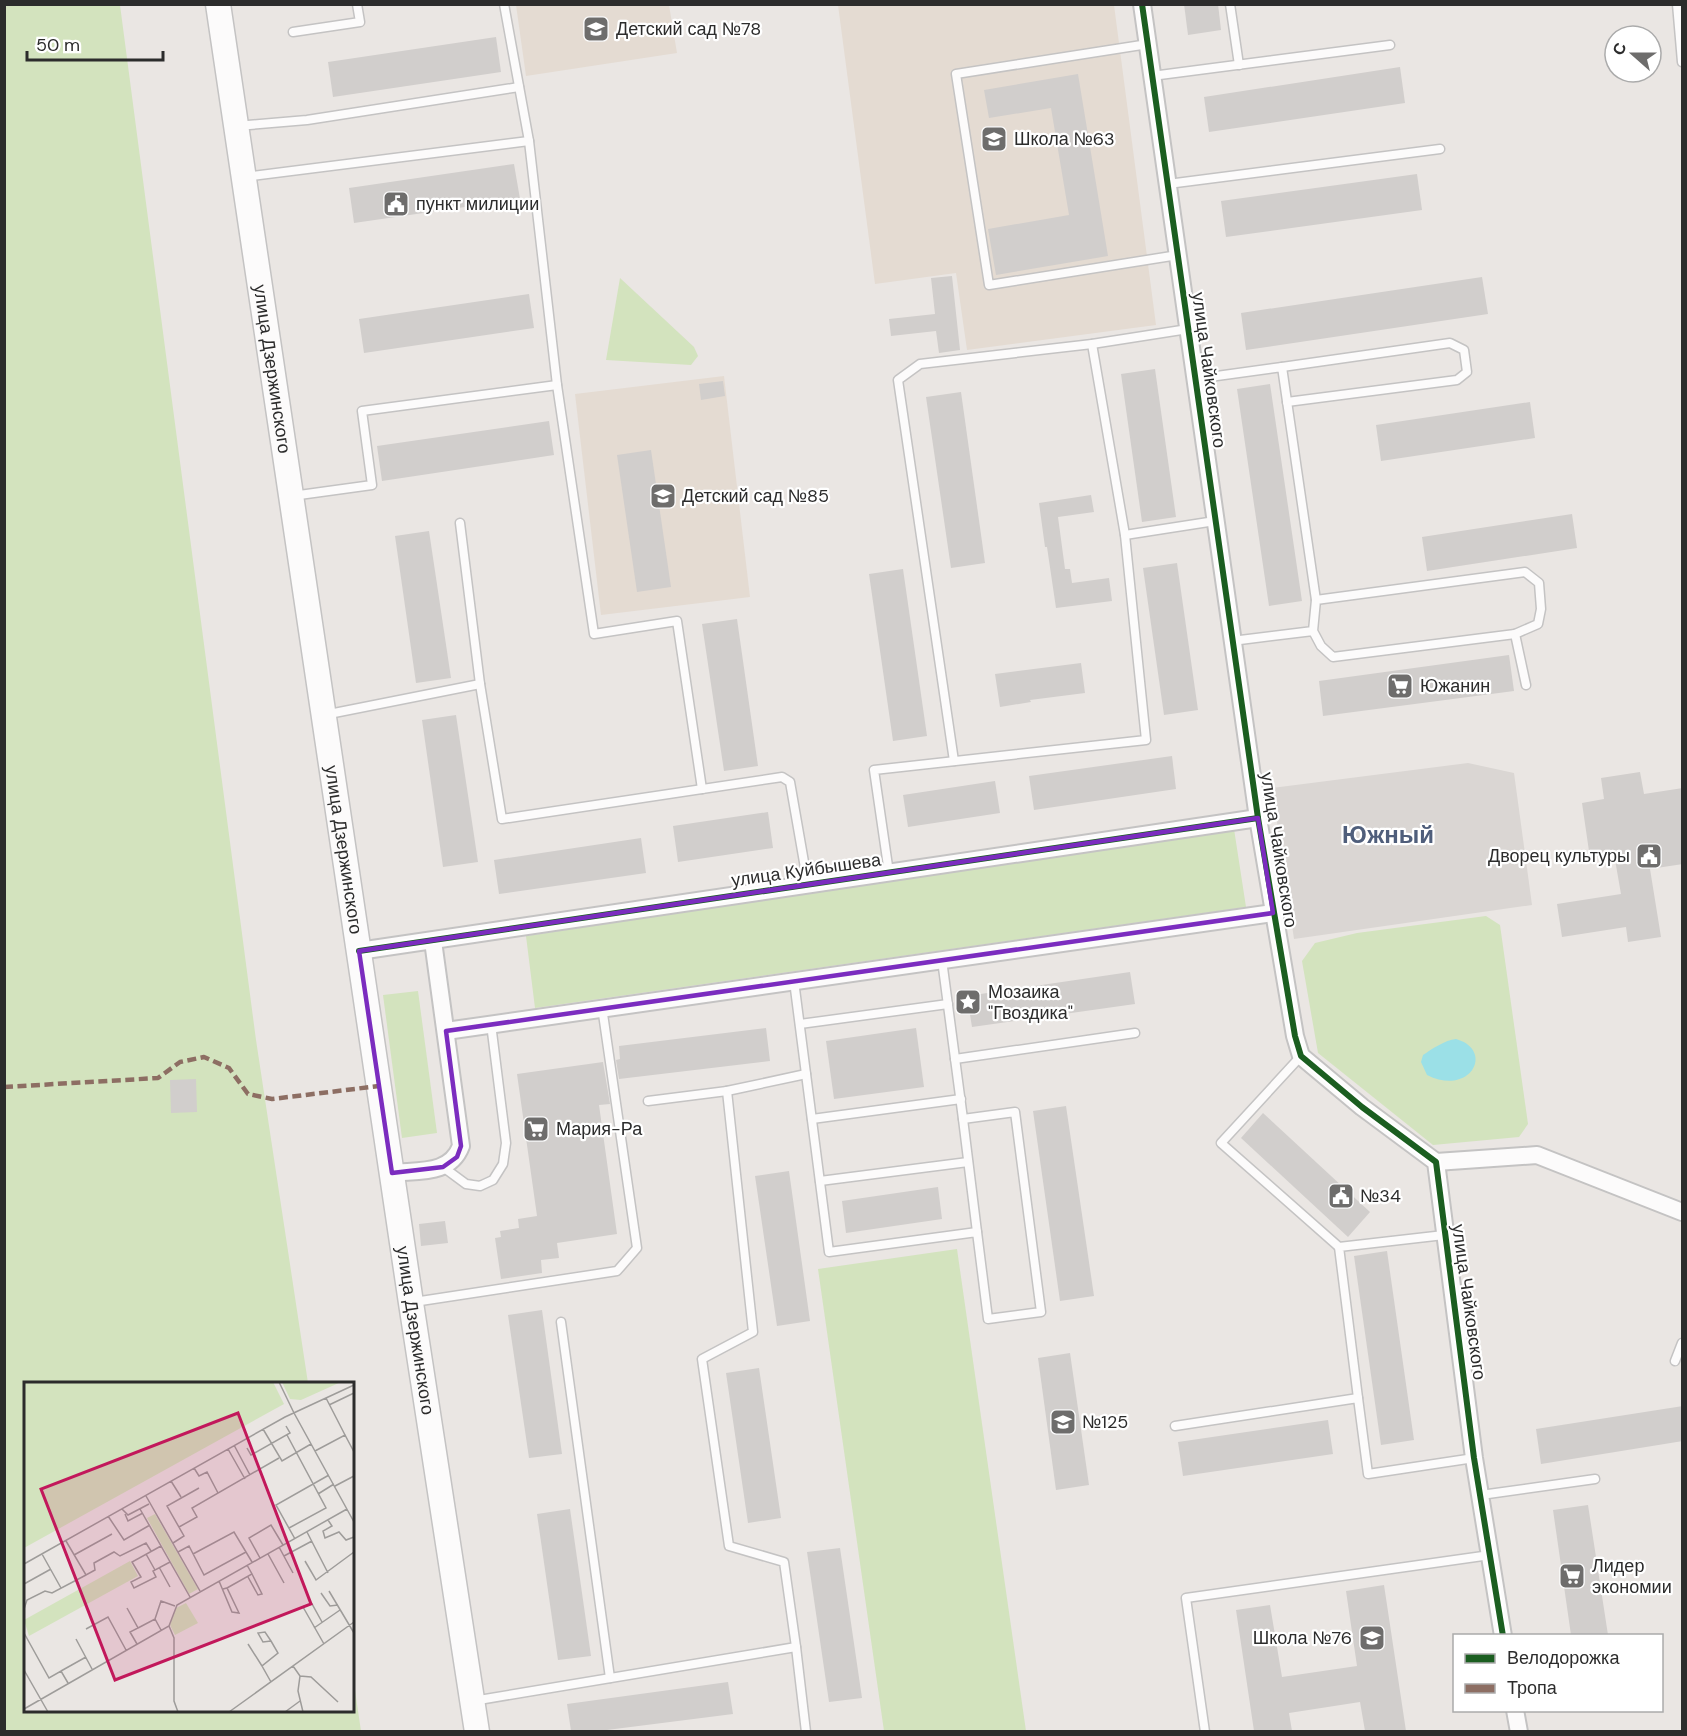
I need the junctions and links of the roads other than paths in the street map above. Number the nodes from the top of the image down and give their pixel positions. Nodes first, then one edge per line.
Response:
1 (218, 4) edge
2 (357, 4) edge
3 (504, 4) edge
4 (1142, 4) edge
5 (1230, 4) edge
6 (1677, 4) edge
7 (293, 32) dead end
8 (1148, 44) junction
9 (1390, 45) dead end
10 (1683, 62) edge
11 (1239, 64) junction
12 (1152, 76) junction
13 (519, 87) junction
14 (236, 126) junction
15 (529, 141) junction
16 (1440, 149) dead end
17 (244, 177) junction
18 (1168, 184) junction
19 (1178, 255) junction
20 (1188, 330) junction
21 (1092, 344) junction
22 (1282, 367) junction
23 (1195, 380) junction
24 (557, 385) junction
25 (1287, 402) junction
26 (291, 496) junction
27 (1215, 521) junction
28 (460, 523) dead end
29 (1125, 535) junction
30 (1316, 600) junction
31 (1313, 631) junction
32 (1515, 633) junction
33 (1232, 641) junction
34 (480, 684) junction
35 (1526, 685) dead end
36 (324, 715) junction
37 (954, 761) junction
38 (702, 789) junction
39 (1257, 818) junction
40 (889, 873) junction
41 (808, 885) junction
42 (1273, 913) junction
43 (433, 941) junction
44 (359, 951) junction
45 (942, 959) junction
46 (794, 981) junction
47 (948, 1004) junction
48 (602, 1007) junction
49 (491, 1024) junction
50 (800, 1024) junction
51 (446, 1031) junction
52 (1135, 1033) dead end
53 (1301, 1056) junction
54 (955, 1059) junction
55 (806, 1074) junction
56 (727, 1091) junction
57 (961, 1099) junction
58 (648, 1101) dead end
59 (812, 1119) junction
60 (963, 1119) junction
61 (968, 1162) junction
62 (1436, 1162) junction
63 (443, 1167) junction
64 (392, 1173) junction
65 (820, 1181) junction
66 (1683, 1212) edge
67 (977, 1232) junction
68 (1444, 1235) junction
69 (1340, 1247) junction
70 (411, 1303) junction
71 (561, 1322) dead end
72 (1683, 1342) edge
73 (1675, 1360) dead end
74 (1358, 1398) junction
75 (1175, 1426) dead end
76 (1474, 1458) junction
77 (1595, 1479) dead end
78 (1481, 1495) junction
79 (1490, 1555) junction
80 (1503, 1634) edge
81 (796, 1647) junction
82 (610, 1678) junction
83 (473, 1701) junction
84 (1515, 1712) edge
85 (477, 1731) edge
86 (806, 1731) edge
87 (1205, 1731) edge
88 (1519, 1731) edge

1 - 14 main road, улица Дзержинского
2 - 7 lane
3 - 13 lane
4 - 8 street, улица Чайковского
5 - 11 lane
6 - 10 lane
8 - 12 street, улица Чайковского
8 - 19 lane
9 - 11 lane
11 - 12 lane
12 - 18 street, улица Чайковского
13 - 14 lane
13 - 15 lane
14 - 17 main road, улица Дзержинского
15 - 17 lane
15 - 24 lane
16 - 18 lane
17 - 26 main road, улица Дзержинского
18 - 19 street, улица Чайковского
19 - 20 street, улица Чайковского
20 - 21 lane
20 - 23 street, улица Чайковского
21 - 29 lane
21 - 37 lane
22 - 23 lane
22 - 25 lane
22 - 25 lane
23 - 27 street, улица Чайковского
24 - 26 lane
24 - 38 lane
25 - 30 lane
26 - 36 main road, улица Дзержинского
27 - 29 lane
27 - 33 street, улица Чайковского
28 - 34 lane
29 - 37 lane
30 - 31 lane
30 - 32 lane
31 - 32 lane
31 - 33 lane
32 - 35 lane
33 - 39 street, улица Чайковского
34 - 36 lane
34 - 38 lane
36 - 44 main road, улица Дзержинского
37 - 40 lane
38 - 41 lane
39 - 40 street, улица Куйбышева
39 - 42 street, улица Чайковского
40 - 41 street, улица Куйбышева
41 - 43 street, улица Куйбышева
42 - 45 street
42 - 53 street, улица Чайковского
43 - 44 street, улица Куйбышева
43 - 51 street
44 - 64 main road, улица Дзержинского
45 - 46 street
45 - 47 lane
46 - 48 street
46 - 50 lane
47 - 50 lane
47 - 54 lane
48 - 49 street
48 - 70 lane
49 - 51 street
49 - 63 lane
50 - 55 lane
51 - 63 street
52 - 54 lane
53 - 62 street
53 - 69 lane
54 - 57 lane
55 - 56 lane
55 - 59 lane
56 - 58 lane
56 - 81 lane
57 - 59 lane
57 - 60 lane
59 - 65 lane
60 - 61 lane
60 - 67 lane
61 - 65 lane
61 - 67 lane
62 - 66 street
62 - 68 street, улица Чайковского
63 - 64 street
64 - 70 main road, улица Дзержинского
65 - 67 lane
68 - 69 lane
68 - 76 street, улица Чайковского
69 - 74 lane
70 - 83 main road, улица Дзержинского
71 - 82 lane
72 - 73 lane
74 - 75 lane
74 - 76 lane
76 - 78 street, улица Чайковского
77 - 78 lane
78 - 79 street, улица Чайковского
79 - 80 street, улица Чайковского
79 - 87 lane
81 - 82 lane
81 - 86 lane
82 - 83 lane
83 - 85 main road, улица Дзержинского
84 - 88 street

